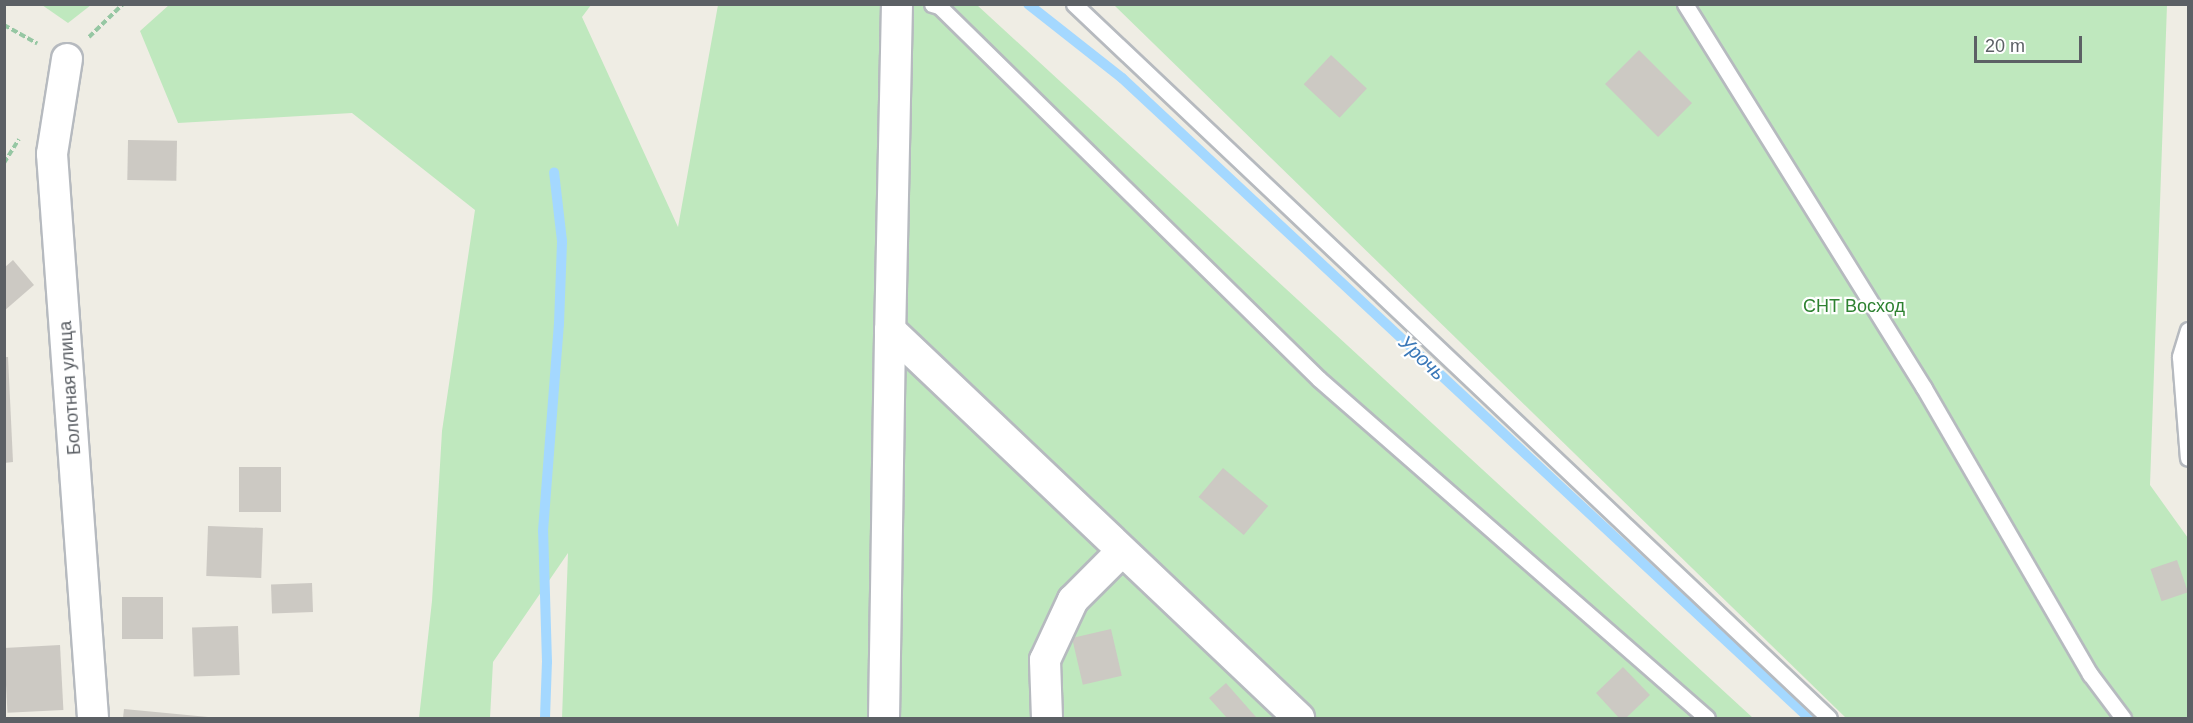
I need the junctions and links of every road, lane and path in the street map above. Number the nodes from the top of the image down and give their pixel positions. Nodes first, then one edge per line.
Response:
1 (123, 4) edge
2 (897, 4) edge
3 (932, 4) edge
4 (1074, 4) edge
5 (1685, 4) edge
6 (67, 59) joint
7 (890, 330) junction
8 (2188, 330) edge
9 (2188, 458) edge
10 (1122, 550) junction
11 (93, 718) edge
12 (884, 718) edge
13 (1047, 718) edge
14 (1299, 718) edge
15 (1707, 718) edge
16 (1829, 718) edge
17 (2123, 718) edge

1 - 6 path
2 - 7 street
3 - 15 lane
4 - 16 lane
5 - 17 lane
6 - 11 street, Болотная улица
7 - 10 street
7 - 12 street
8 - 9 lane
10 - 13 street
10 - 14 street

